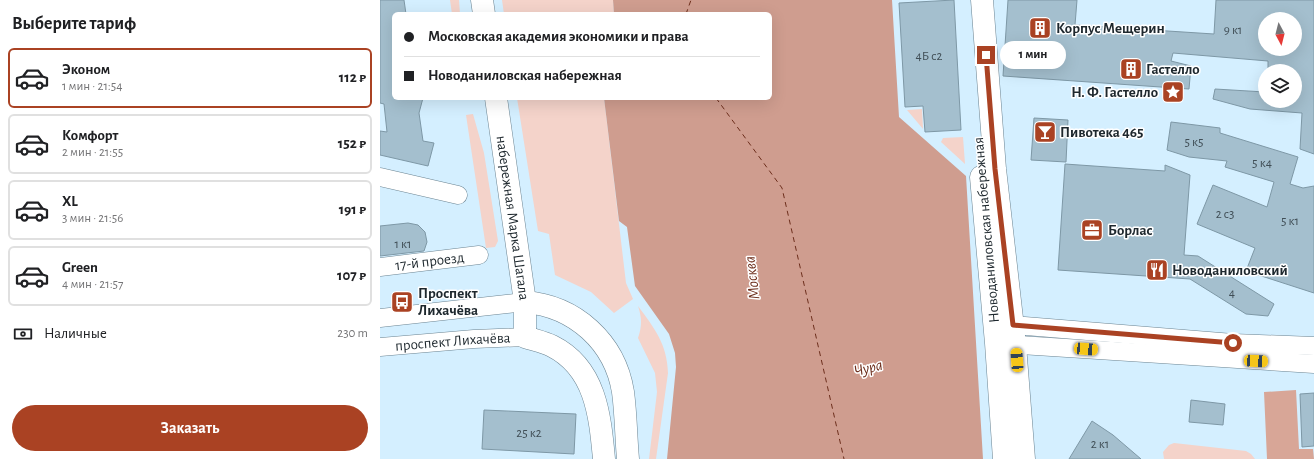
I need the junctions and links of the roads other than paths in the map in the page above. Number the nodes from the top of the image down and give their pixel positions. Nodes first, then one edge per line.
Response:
1 (482, 0) edge
2 (970, 0) edge
3 (982, 0) edge
4 (484, 12) edge
5 (496, 100) edge
6 (380, 177) edge
7 (458, 195) dead end
8 (479, 256) dead end
9 (380, 267) edge
10 (525, 302) junction
11 (380, 318) edge
12 (1005, 334) junction
13 (526, 337) junction
14 (1314, 346) edge
15 (380, 347) edge
16 (1314, 364) edge
17 (604, 459) edge
18 (628, 459) edge
19 (1004, 459) edge
20 (1024, 459) edge

1 - 4 main road
2 - 12 main road, Новоданиловская набережная
3 - 12 main road, Новоданиловская набережная
5 - 10 main road, набережная Марка Шагала
6 - 7 street
8 - 9 street, 17-й проезд
10 - 11 street, проспект Лихачёва
10 - 13 main road, набережная Марка Шагала
10 - 18 main road
12 - 14 street
12 - 16 street
12 - 19 main road, Новоданиловская набережная
12 - 20 main road, Новоданиловская набережная
13 - 15 street, проспект Лихачёва
13 - 17 main road

